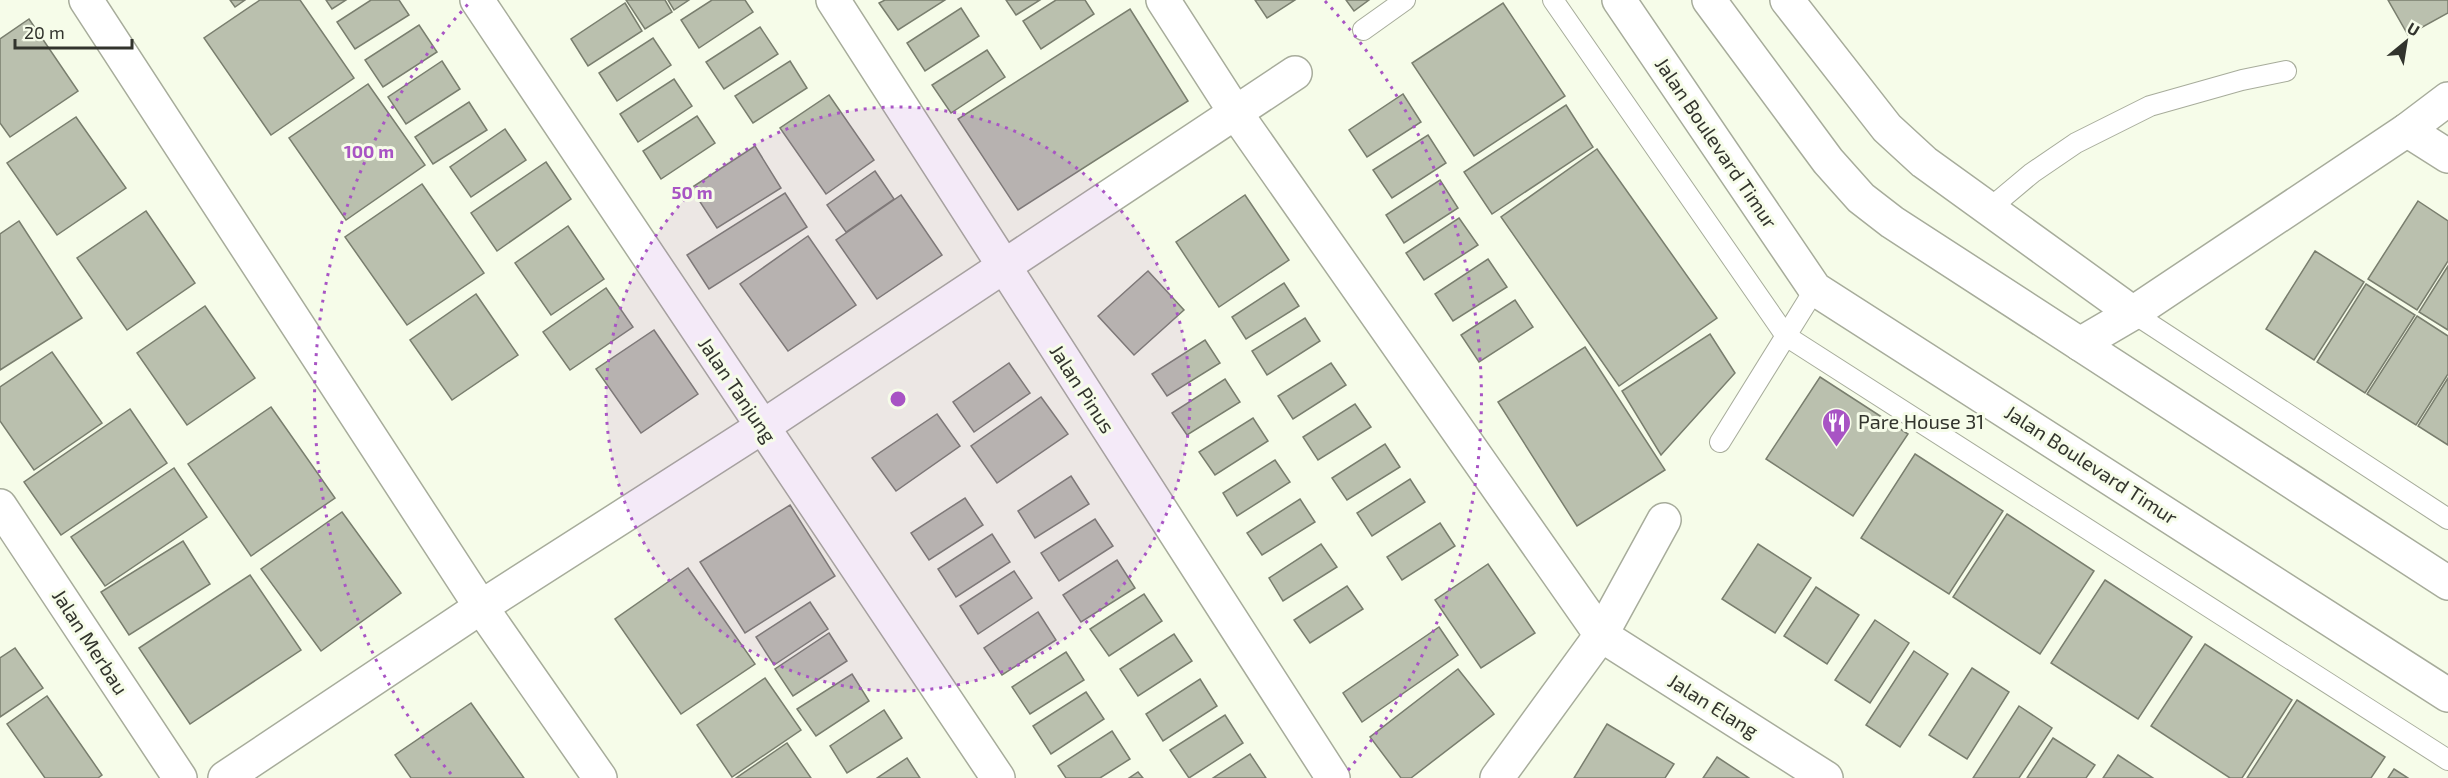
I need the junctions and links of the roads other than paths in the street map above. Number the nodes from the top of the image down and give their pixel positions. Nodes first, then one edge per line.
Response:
1 (86, 0) edge
2 (477, 0) edge
3 (832, 0) edge
4 (1163, 0) edge
5 (1405, 0) edge
6 (1553, 0) edge
7 (1619, 0) edge
8 (1709, 0) edge
9 (1787, 0) edge
10 (1364, 30) dead end
11 (2286, 71) dead end
12 (1295, 73) dead end
13 (2448, 99) edge
14 (1235, 112) junction
15 (2407, 130) junction
16 (2448, 156) edge
17 (1989, 209) junction
18 (1003, 267) junction
19 (1815, 289) junction
20 (2133, 313) junction
21 (1786, 336) junction
22 (2080, 344) junction
23 (762, 427) junction
24 (1720, 442) dead end
25 (0, 506) edge
26 (2448, 519) edge
27 (1664, 520) dead end
28 (2448, 583) edge
29 (481, 607) junction
30 (1600, 635) junction
31 (2448, 695) edge
32 (2448, 760) edge
33 (180, 778) edge
34 (225, 778) edge
35 (600, 778) edge
36 (998, 778) edge
37 (1333, 778) edge
38 (1497, 778) edge
39 (1826, 778) edge

1 - 29 street
2 - 23 street, Jalan Tanjung
3 - 18 street, Jalan Pinus
4 - 14 street
5 - 10 lane
6 - 21 lane
7 - 19 street, Jalan Boulevard Timur
8 - 22 street
9 - 17 street
11 - 17 lane
12 - 14 street
13 - 15 street
14 - 18 street
14 - 30 street
15 - 16 street
15 - 20 street
17 - 20 street
18 - 23 street
18 - 37 street, Jalan Pinus
19 - 21 lane
19 - 31 street, Jalan Boulevard Timur
20 - 22 street
20 - 26 lane
21 - 24 lane
21 - 32 lane
22 - 28 street
23 - 29 street
23 - 36 street, Jalan Tanjung
25 - 33 street, Jalan Merbau
27 - 30 street
29 - 34 street
29 - 35 street
30 - 38 street
30 - 39 street, Jalan Elang

